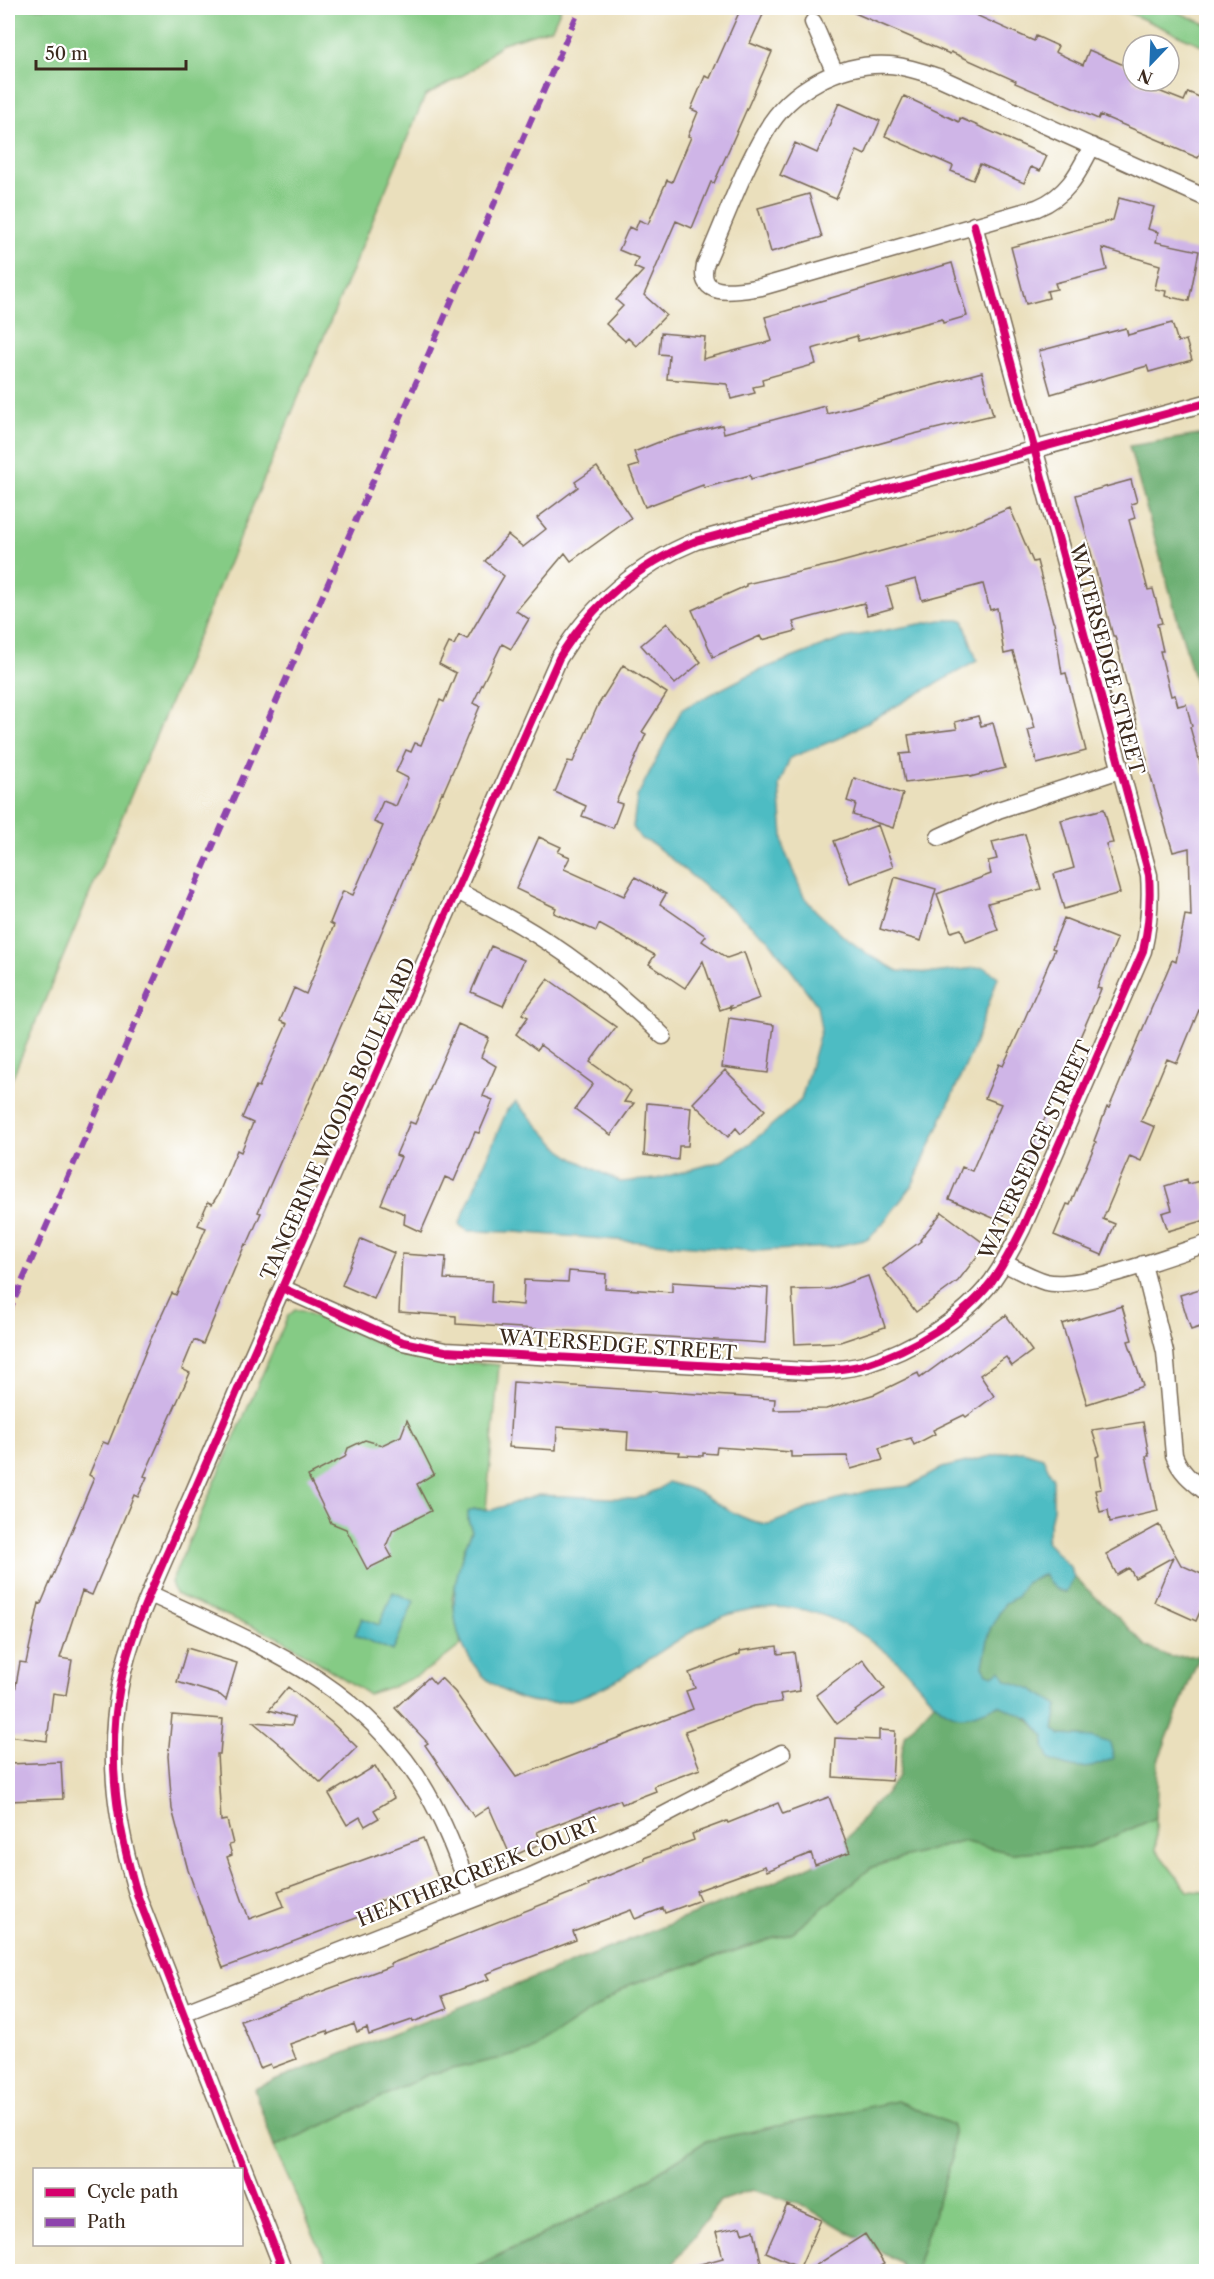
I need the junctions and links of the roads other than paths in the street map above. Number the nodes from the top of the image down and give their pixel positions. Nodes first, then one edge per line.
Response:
1 (813, 22) dead end
2 (835, 73) junction
3 (1092, 146) junction
4 (1206, 198) edge
5 (974, 225) junction
6 (1206, 403) edge
7 (1035, 448) junction
8 (1120, 770) junction
9 (939, 837) dead end
10 (457, 891) junction
11 (663, 1036) dead end
12 (1206, 1244) edge
13 (1005, 1263) junction
14 (1143, 1264) junction
15 (282, 1288) junction
16 (1206, 1492) edge
17 (150, 1594) junction
18 (782, 1753) dead end
19 (473, 1899) junction
20 (183, 2013) junction
21 (284, 2271) edge

1 - 2 street
2 - 3 street
2 - 5 street
3 - 4 street
3 - 5 street
5 - 7 street, WATERSEDGE STREET
6 - 7 street, TANGERINE WOODS BOULEVARD
7 - 8 street, WATERSEDGE STREET
7 - 10 street, TANGERINE WOODS BOULEVARD
8 - 9 street
8 - 13 street, WATERSEDGE STREET
10 - 11 street
10 - 15 street, TANGERINE WOODS BOULEVARD
12 - 14 street
13 - 14 street
13 - 15 street, WATERSEDGE STREET
14 - 16 street
15 - 17 street, TANGERINE WOODS BOULEVARD
17 - 19 street
17 - 20 street, TANGERINE WOODS BOULEVARD
18 - 19 street, HEATHERCREEK COURT
19 - 20 street, HEATHERCREEK COURT
20 - 21 street, TANGERINE WOODS BOULEVARD

